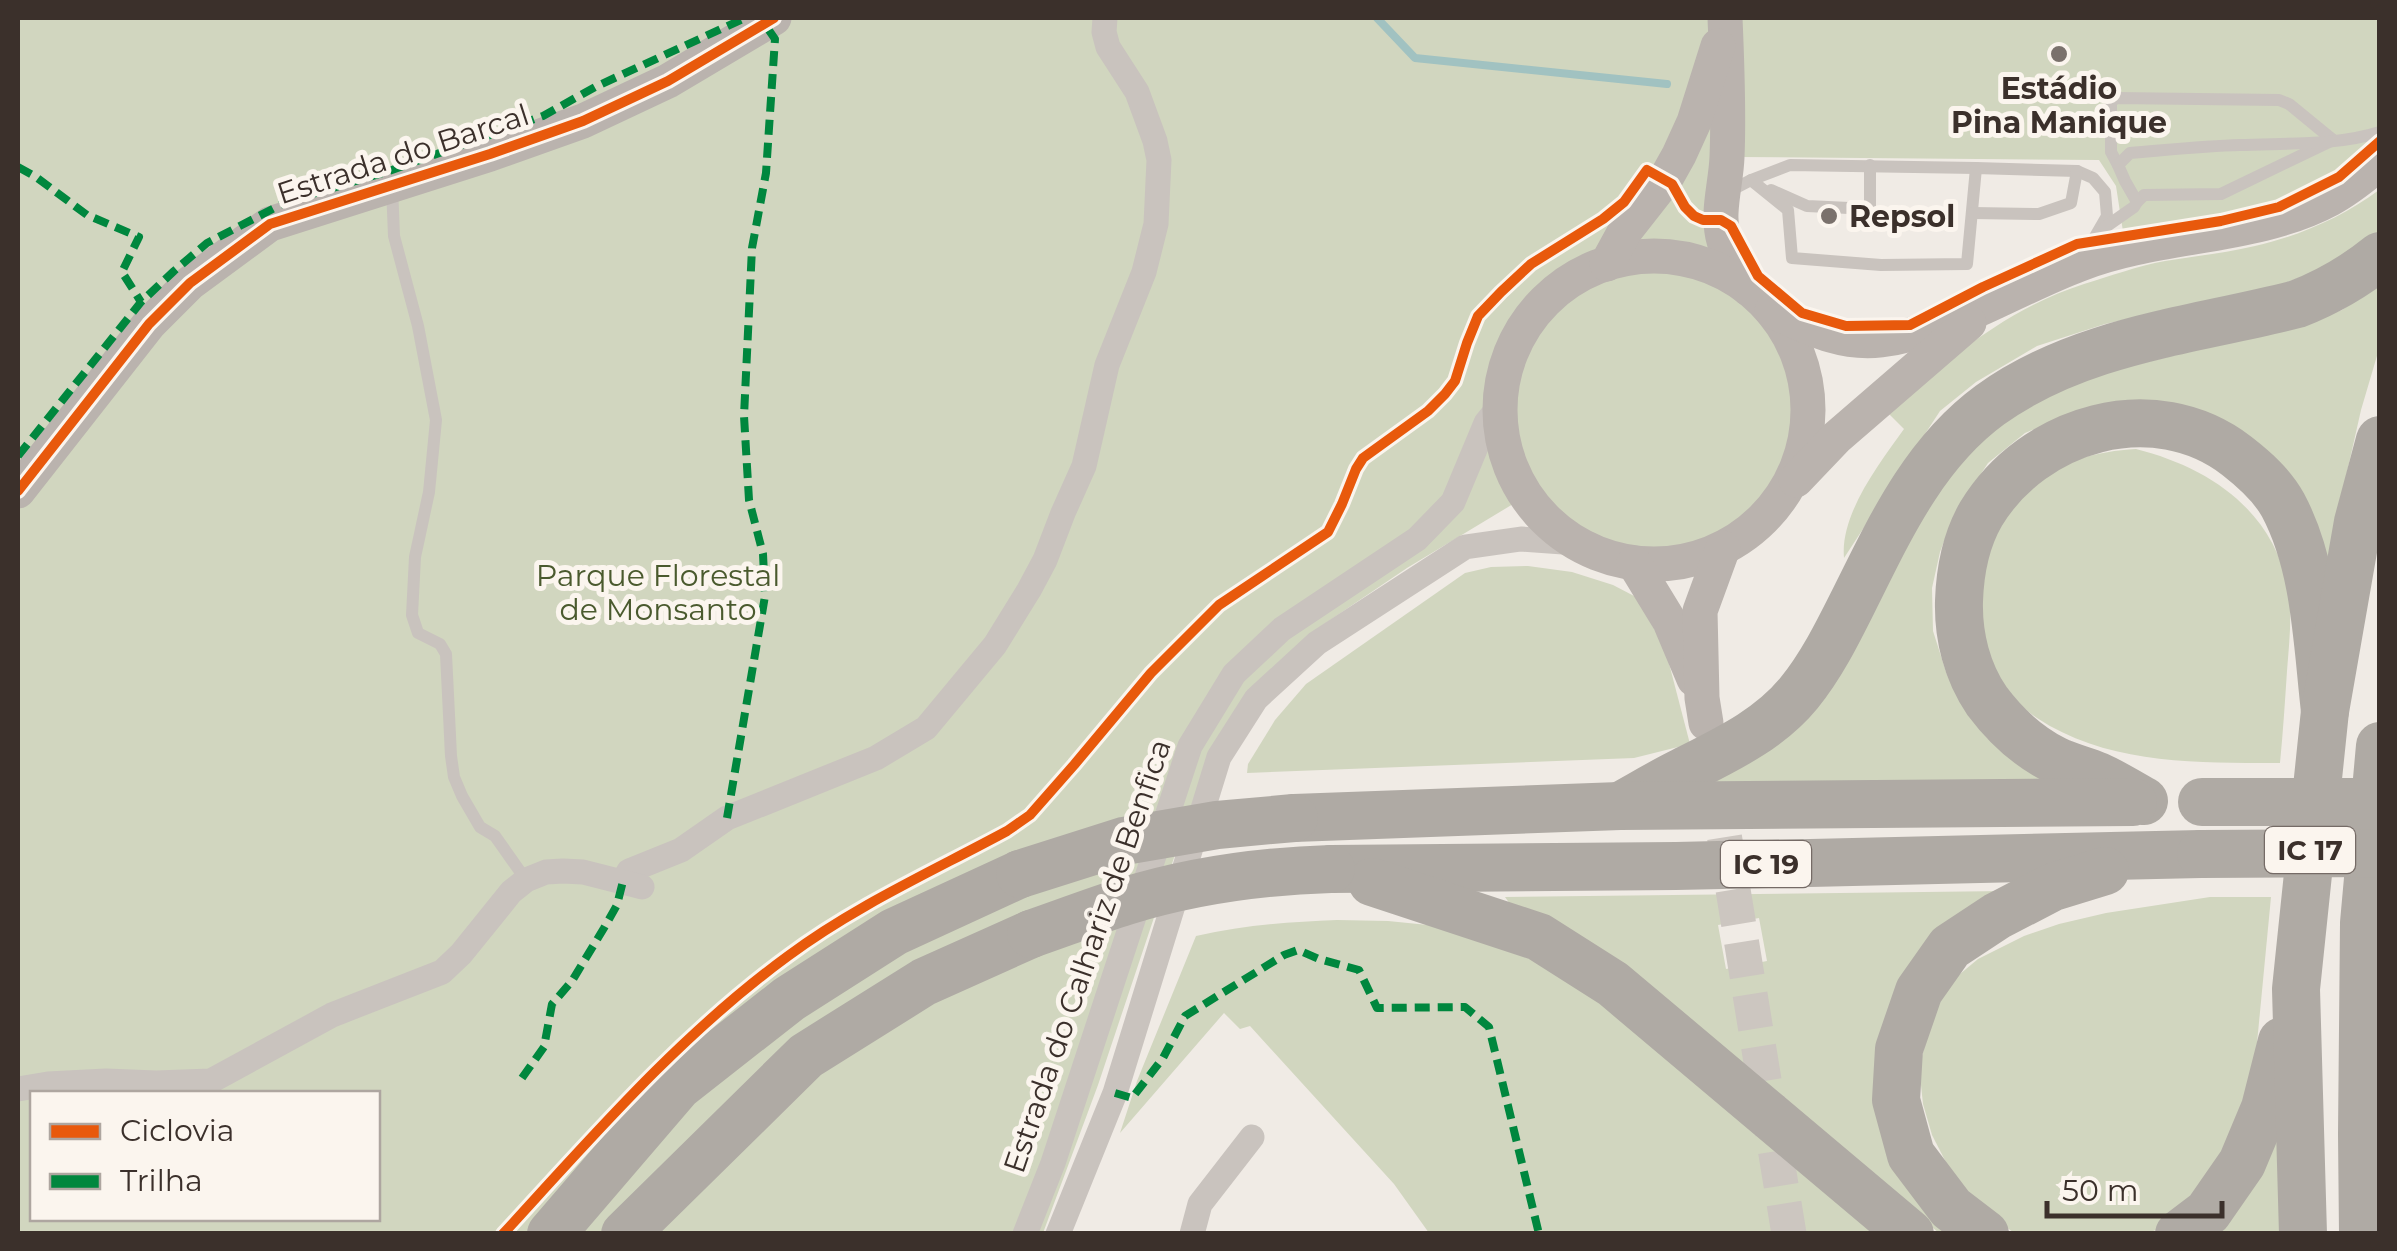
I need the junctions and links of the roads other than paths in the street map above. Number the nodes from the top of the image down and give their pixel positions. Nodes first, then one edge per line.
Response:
1 (774, 18) edge
2 (1105, 18) edge
3 (1726, 19) edge
4 (2380, 132) edge
5 (2333, 140) junction
6 (2380, 162) edge
7 (1870, 165) junction
8 (2118, 166) junction
9 (1976, 168) junction
10 (2076, 171) junction
11 (392, 185) junction
12 (1736, 188) junction
13 (2138, 202) junction
14 (1974, 212) junction
15 (2101, 230) junction
16 (2380, 256) edge
17 (2081, 263) junction
18 (1607, 264) junction
19 (1761, 300) junction
20 (1990, 305) junction
21 (1499, 407) junction
22 (2380, 440) edge
23 (18, 491) edge
24 (1785, 491) junction
25 (1576, 543) junction
26 (1723, 548) junction
27 (1634, 563) junction
28 (2325, 711) junction
29 (2380, 746) edge
30 (2144, 802) junction
31 (2380, 802) edge
32 (1620, 806) junction
33 (2380, 853) edge
34 (2201, 854) junction
35 (1331, 869) junction
36 (526, 880) junction
37 (2364, 923) junction
38 (2380, 984) edge
39 (2296, 989) junction
40 (18, 1088) edge
41 (1252, 1136) dead end
42 (676, 1185) junction
43 (551, 1234) edge
44 (626, 1234) edge
45 (654, 1234) edge
46 (1025, 1234) edge
47 (1058, 1234) edge
48 (1192, 1234) edge
49 (1910, 1234) edge
50 (1985, 1234) edge
51 (2179, 1234) edge
52 (2302, 1234) edge
53 (2363, 1234) edge

1 - 11 street, Estrada do Barcal
2 - 36 street
3 - 12 street
3 - 18 street
4 - 5 lane
5 - 8 lane
5 - 8 lane
5 - 13 lane
6 - 17 street
7 - 9 lane
7 - 12 lane
7 - 12 lane
8 - 13 lane
9 - 10 lane
9 - 14 lane
10 - 14 lane
10 - 15 lane
11 - 23 street, Estrada do Barcal
11 - 36 lane
12 - 14 lane
12 - 19 street
13 - 15 lane
15 - 17 lane
16 - 32 highway
17 - 20 street
18 - 19 street
18 - 21 street
19 - 20 street
19 - 24 street
20 - 24 street
21 - 25 street
21 - 46 street, Estrada do Calhariz de Benfica
22 - 28 highway, IC 17
24 - 26 street
25 - 27 street
25 - 47 street, Estrada do Calhariz de Benfica
26 - 27 street
26 - 27 street
28 - 30 highway
28 - 39 highway, IC 17
29 - 37 highway, IC 17
30 - 31 highway, IC 19, bridge
30 - 32 highway, IC 19
32 - 43 highway, IC 19, bridge
33 - 34 highway, IC 19, bridge
34 - 35 highway, IC 19
34 - 50 highway
35 - 42 highway, IC 19, bridge
35 - 49 highway
36 - 40 street
37 - 38 highway
37 - 53 highway, IC 17
39 - 51 highway
39 - 52 highway, IC 17
41 - 48 street
42 - 44 highway
42 - 45 highway

